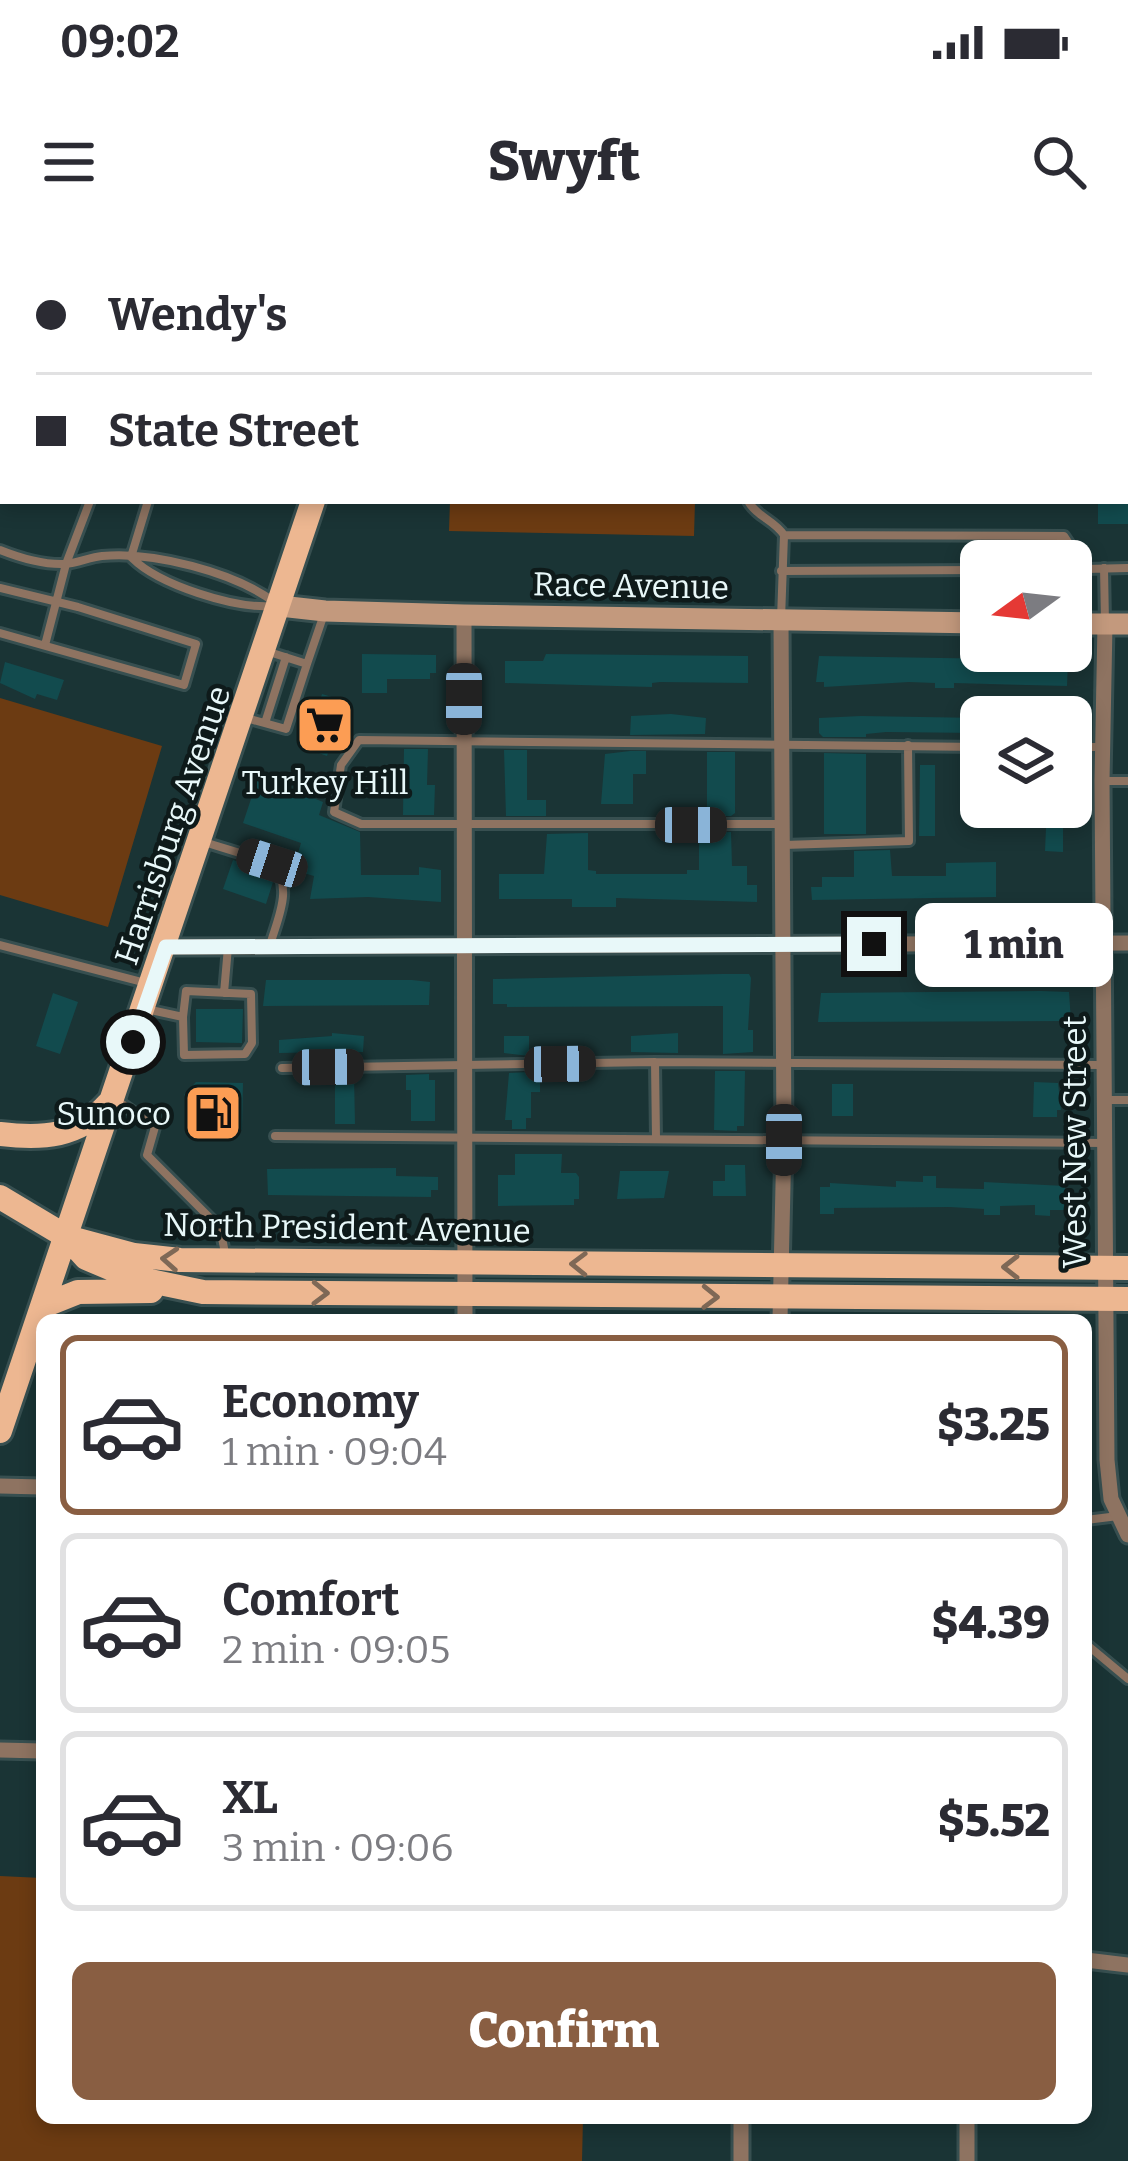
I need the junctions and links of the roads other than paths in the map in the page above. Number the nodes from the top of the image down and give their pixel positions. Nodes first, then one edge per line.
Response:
1 (89, 504) edge
2 (147, 504) edge
3 (312, 504) edge
4 (750, 504) edge
5 (784, 535) junction
6 (1067, 540) edge
7 (0, 550) edge
8 (130, 557) junction
9 (66, 564) junction
10 (1104, 568) junction
11 (1128, 568) edge
12 (1092, 569) edge
13 (960, 570) edge
14 (781, 571) junction
15 (0, 588) edge
16 (57, 602) junction
17 (280, 606) junction
18 (325, 611) junction
19 (464, 615) junction
20 (781, 620) junction
21 (960, 623) edge
22 (1092, 624) edge
23 (1105, 624) junction
24 (1128, 625) edge
25 (0, 632) edge
26 (45, 644) junction
27 (275, 654) junction
28 (308, 664) junction
29 (254, 720) junction
30 (464, 742) junction
31 (781, 745) junction
32 (908, 745) junction
33 (960, 746) edge
34 (1092, 747) edge
35 (1102, 747) junction
36 (1102, 781) junction
37 (1128, 781) edge
38 (782, 824) junction
39 (464, 826) junction
40 (202, 841) junction
41 (782, 845) junction
42 (1103, 944) junction
43 (1128, 944) edge
44 (0, 945) edge
45 (782, 945) junction
46 (464, 946) junction
47 (166, 947) junction
48 (227, 947) junction
49 (270, 947) junction
50 (224, 993) junction
51 (149, 997) junction
52 (183, 1017) junction
53 (655, 1062) junction
54 (465, 1065) junction
55 (784, 1065) junction
56 (1103, 1065) junction
57 (282, 1068) dead end
58 (114, 1098) junction
59 (1104, 1100) junction
60 (1128, 1100) edge
61 (0, 1134) edge
62 (275, 1136) dead end
63 (466, 1138) junction
64 (656, 1139) junction
65 (784, 1140) junction
66 (1104, 1143) junction
67 (0, 1197) edge
68 (67, 1237) junction
69 (227, 1261) junction
70 (465, 1263) junction
71 (784, 1266) junction
72 (1116, 1268) edge
73 (203, 1292) junction
74 (1117, 1299) edge
75 (43, 1306) junction
76 (465, 1307) edge
77 (779, 1309) edge
78 (40, 1314) edge
79 (36, 1326) edge
80 (0, 1431) edge
81 (0, 1486) edge
82 (36, 1487) edge
83 (1119, 1516) junction
84 (1092, 1519) edge
85 (1128, 1534) edge
86 (1092, 1650) edge
87 (1128, 1679) edge
88 (0, 1750) edge
89 (36, 1751) edge
90 (1092, 1961) edge
91 (1128, 1965) edge
92 (741, 2124) edge
93 (967, 2124) edge
94 (741, 2161) edge
95 (967, 2161) edge

1 - 9 lane
2 - 8 lane
3 - 17 main road, Harrisburg Avenue
4 - 5 lane
5 - 6 lane
5 - 14 lane
7 - 9 lane
8 - 9 lane
8 - 17 lane
8 - 17 lane
9 - 16 lane
10 - 11 lane
10 - 12 lane
10 - 23 lane
13 - 14 lane
14 - 20 lane
15 - 16 lane
16 - 26 lane
16 - 26 lane
17 - 18 main road, Race Avenue
17 - 27 main road, Harrisburg Avenue
18 - 19 main road, Race Avenue
18 - 28 lane
19 - 20 main road, Race Avenue
19 - 30 street
20 - 21 main road, Race Avenue
20 - 31 street
22 - 23 main road
23 - 24 main road
23 - 35 street, West New Street
25 - 26 lane
27 - 28 lane
27 - 29 main road, Harrisburg Avenue
27 - 29 lane
28 - 29 lane
29 - 40 main road, Harrisburg Avenue
30 - 31 lane
30 - 39 street
30 - 39 lane
31 - 32 lane
31 - 38 street
32 - 33 lane
32 - 41 lane
34 - 35 lane
35 - 36 street, West New Street
36 - 37 lane
36 - 42 street, West New Street
38 - 39 lane
38 - 41 street
39 - 46 street
40 - 47 main road, Harrisburg Avenue
40 - 49 lane
41 - 45 street
42 - 43 street
42 - 45 street
42 - 56 street, West New Street
44 - 51 lane
45 - 46 street
45 - 55 street
46 - 49 street
46 - 54 street
47 - 48 street
47 - 51 main road, Harrisburg Avenue
48 - 49 street
48 - 50 lane
50 - 52 lane
50 - 52 lane
51 - 52 lane
51 - 58 main road, Harrisburg Avenue
53 - 54 lane
53 - 55 lane
53 - 64 lane
54 - 57 lane
54 - 63 street
55 - 56 lane
55 - 65 street
56 - 59 street, West New Street
58 - 61 main road
58 - 68 main road, Harrisburg Avenue
58 - 69 lane
59 - 60 lane
59 - 66 street, West New Street
62 - 63 lane
63 - 64 lane
63 - 70 street
64 - 65 lane
65 - 66 lane
65 - 71 street
66 - 72 street, West New Street
67 - 68 main road
69 -> 68 main road, North President Avenue
68 - 73 main road, North President Avenue
68 - 75 main road, Harrisburg Avenue
69 - 70 main road, North President Avenue
71 -> 70 main road, North President Avenue
70 - 76 street
72 -> 71 main road, North President Avenue
71 - 77 street
72 - 74 street, West New Street
73 - 75 main road
73 -> 76 main road, North President Avenue
74 - 77 main road, North President Avenue
74 - 83 street, West New Street
75 - 78 main road, Harrisburg Avenue
76 -> 77 main road, North President Avenue
79 - 80 main road, Harrisburg Avenue
81 - 82 street
83 - 84 lane
83 - 85 street, West New Street
86 - 87 lane
88 - 89 street
90 - 91 street
92 - 94 street
93 - 95 street

